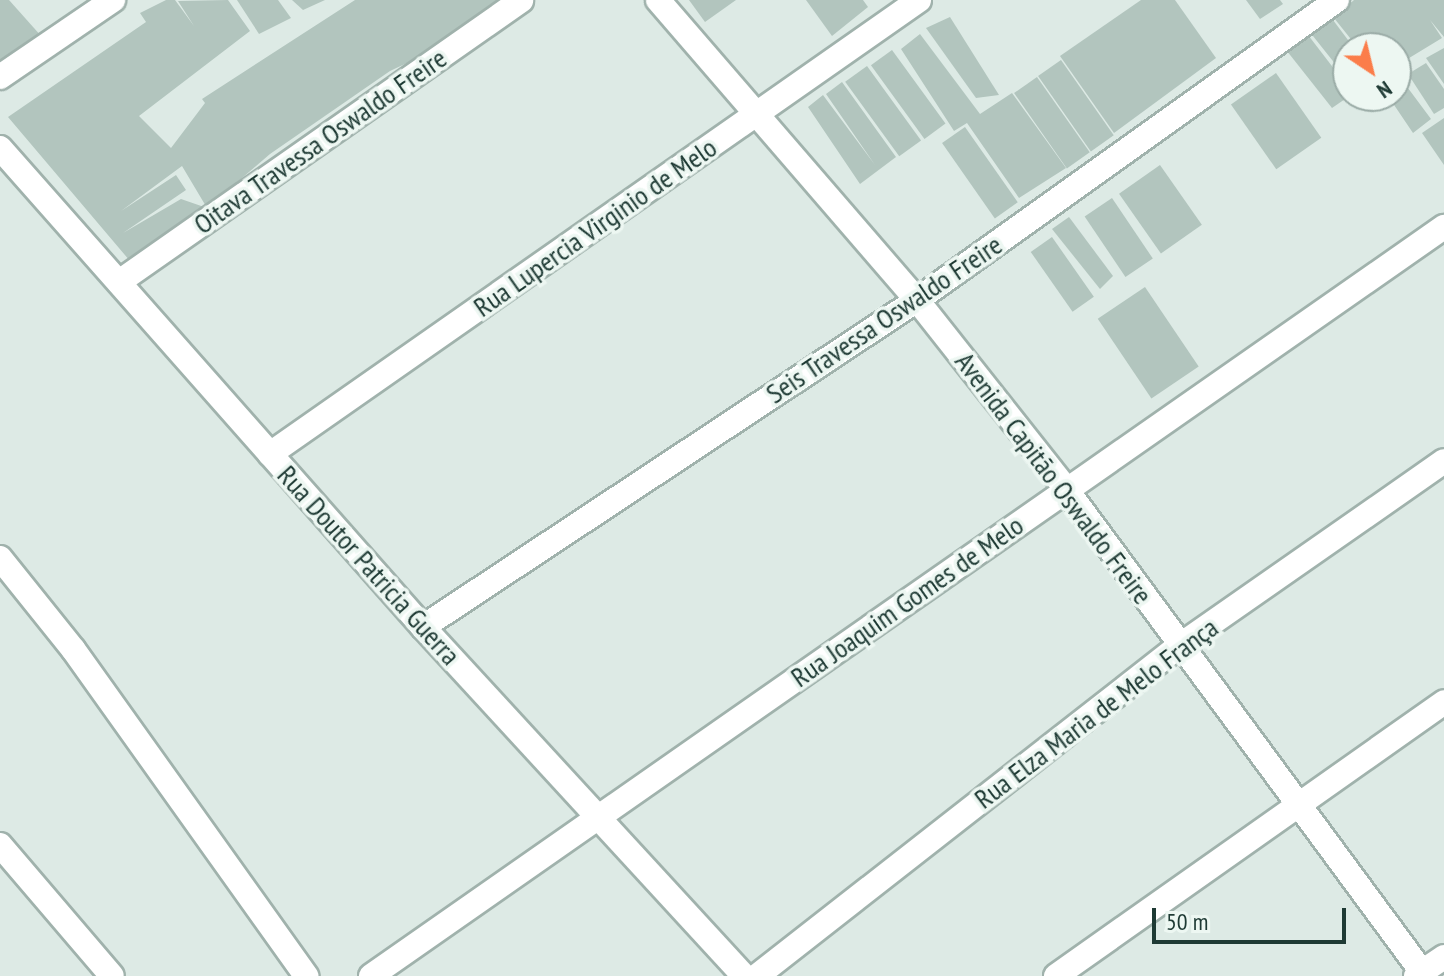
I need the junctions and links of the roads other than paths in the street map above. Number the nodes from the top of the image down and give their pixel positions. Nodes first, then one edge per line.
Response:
1 (113, 0) edge
2 (521, 0) edge
3 (658, 0) edge
4 (919, 0) edge
5 (1337, 0) edge
6 (0, 77) edge
7 (756, 114) junction
8 (5, 164) edge
9 (1444, 227) edge
10 (119, 282) junction
11 (917, 300) junction
12 (270, 454) junction
13 (1444, 461) edge
14 (1066, 489) junction
15 (0, 558) edge
16 (423, 627) junction
17 (1179, 646) junction
18 (1444, 702) edge
19 (1297, 804) junction
20 (599, 816) junction
21 (0, 845) edge
22 (1444, 957) edge
23 (1421, 975) edge
24 (112, 976) edge
25 (306, 976) edge
26 (371, 976) edge
27 (744, 976) edge
28 (757, 976) edge
29 (1056, 976) edge

1 - 6 street
2 - 10 street, Oitava Travessa Oswaldo Freire
3 - 7 street, Avenida Capitão Oswaldo Freire
4 - 7 street, Rua Lupercia Virginio de Melo
5 - 11 street, Seis Travessa Oswaldo Freire
7 - 11 street, Avenida Capitão Oswaldo Freire
7 - 12 street, Rua Lupercia Virginio de Melo
8 - 10 street, Rua Doutor Patricia Guerra
9 - 14 street, Rua Joaquim Gomes de Melo
10 - 12 street, Rua Doutor Patricia Guerra
11 - 14 street, Avenida Capitão Oswaldo Freire
11 - 16 street, Seis Travessa Oswaldo Freire
12 - 16 street, Rua Doutor Patricia Guerra
13 - 17 street, Rua Elza Maria de Melo França
14 - 17 street, Avenida Capitão Oswaldo Freire
14 - 20 street, Rua Joaquim Gomes de Melo
15 - 25 street
16 - 20 street, Rua Doutor Patricia Guerra
17 - 19 street, Avenida Capitão Oswaldo Freire
17 - 28 street, Rua Elza Maria de Melo França
18 - 19 street
19 - 23 street, Avenida Capitão Oswaldo Freire
19 - 29 street
20 - 26 street, Rua Joaquim Gomes de Melo
20 - 27 street, Rua Doutor Patricia Guerra
21 - 24 street
22 - 23 street

